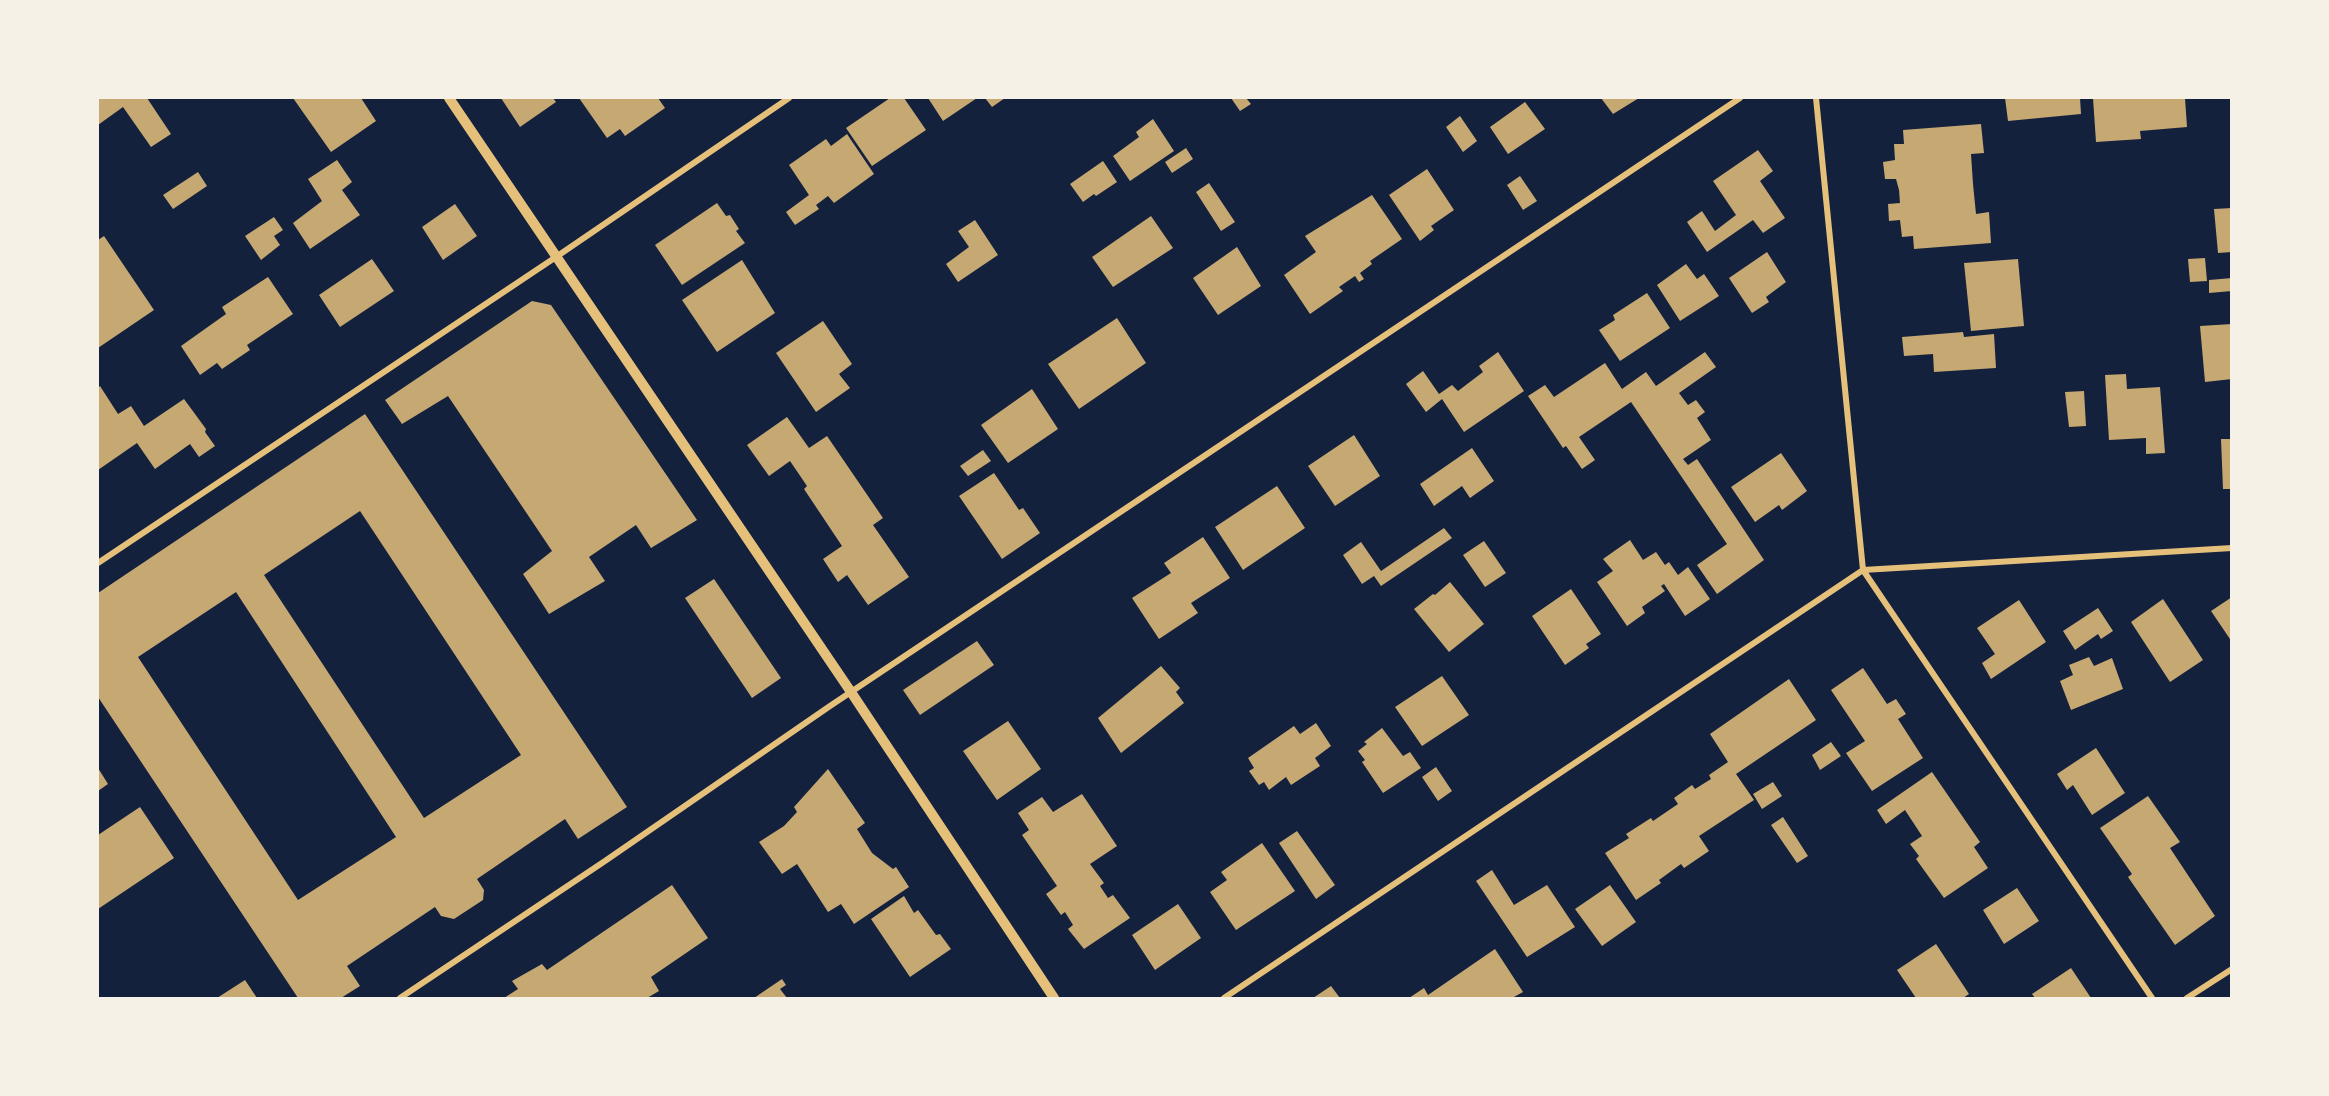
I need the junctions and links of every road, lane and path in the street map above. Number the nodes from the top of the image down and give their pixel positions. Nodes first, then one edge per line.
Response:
1 (449, 98) edge
2 (789, 98) edge
3 (1740, 98) edge
4 (1816, 98) edge
5 (556, 257) junction
6 (2232, 548) edge
7 (98, 563) edge
8 (1863, 570) junction
9 (851, 692) junction
10 (2232, 969) edge
11 (400, 999) edge
12 (1054, 999) edge
13 (1224, 999) edge
14 (2152, 999) edge
15 (2187, 999) edge

1 - 5 street
2 - 5 street
3 - 9 street
4 - 8 street
5 - 7 street
5 - 9 street
6 - 8 street
8 - 13 street
8 - 14 street
9 - 11 street
9 - 12 street
10 - 15 street

